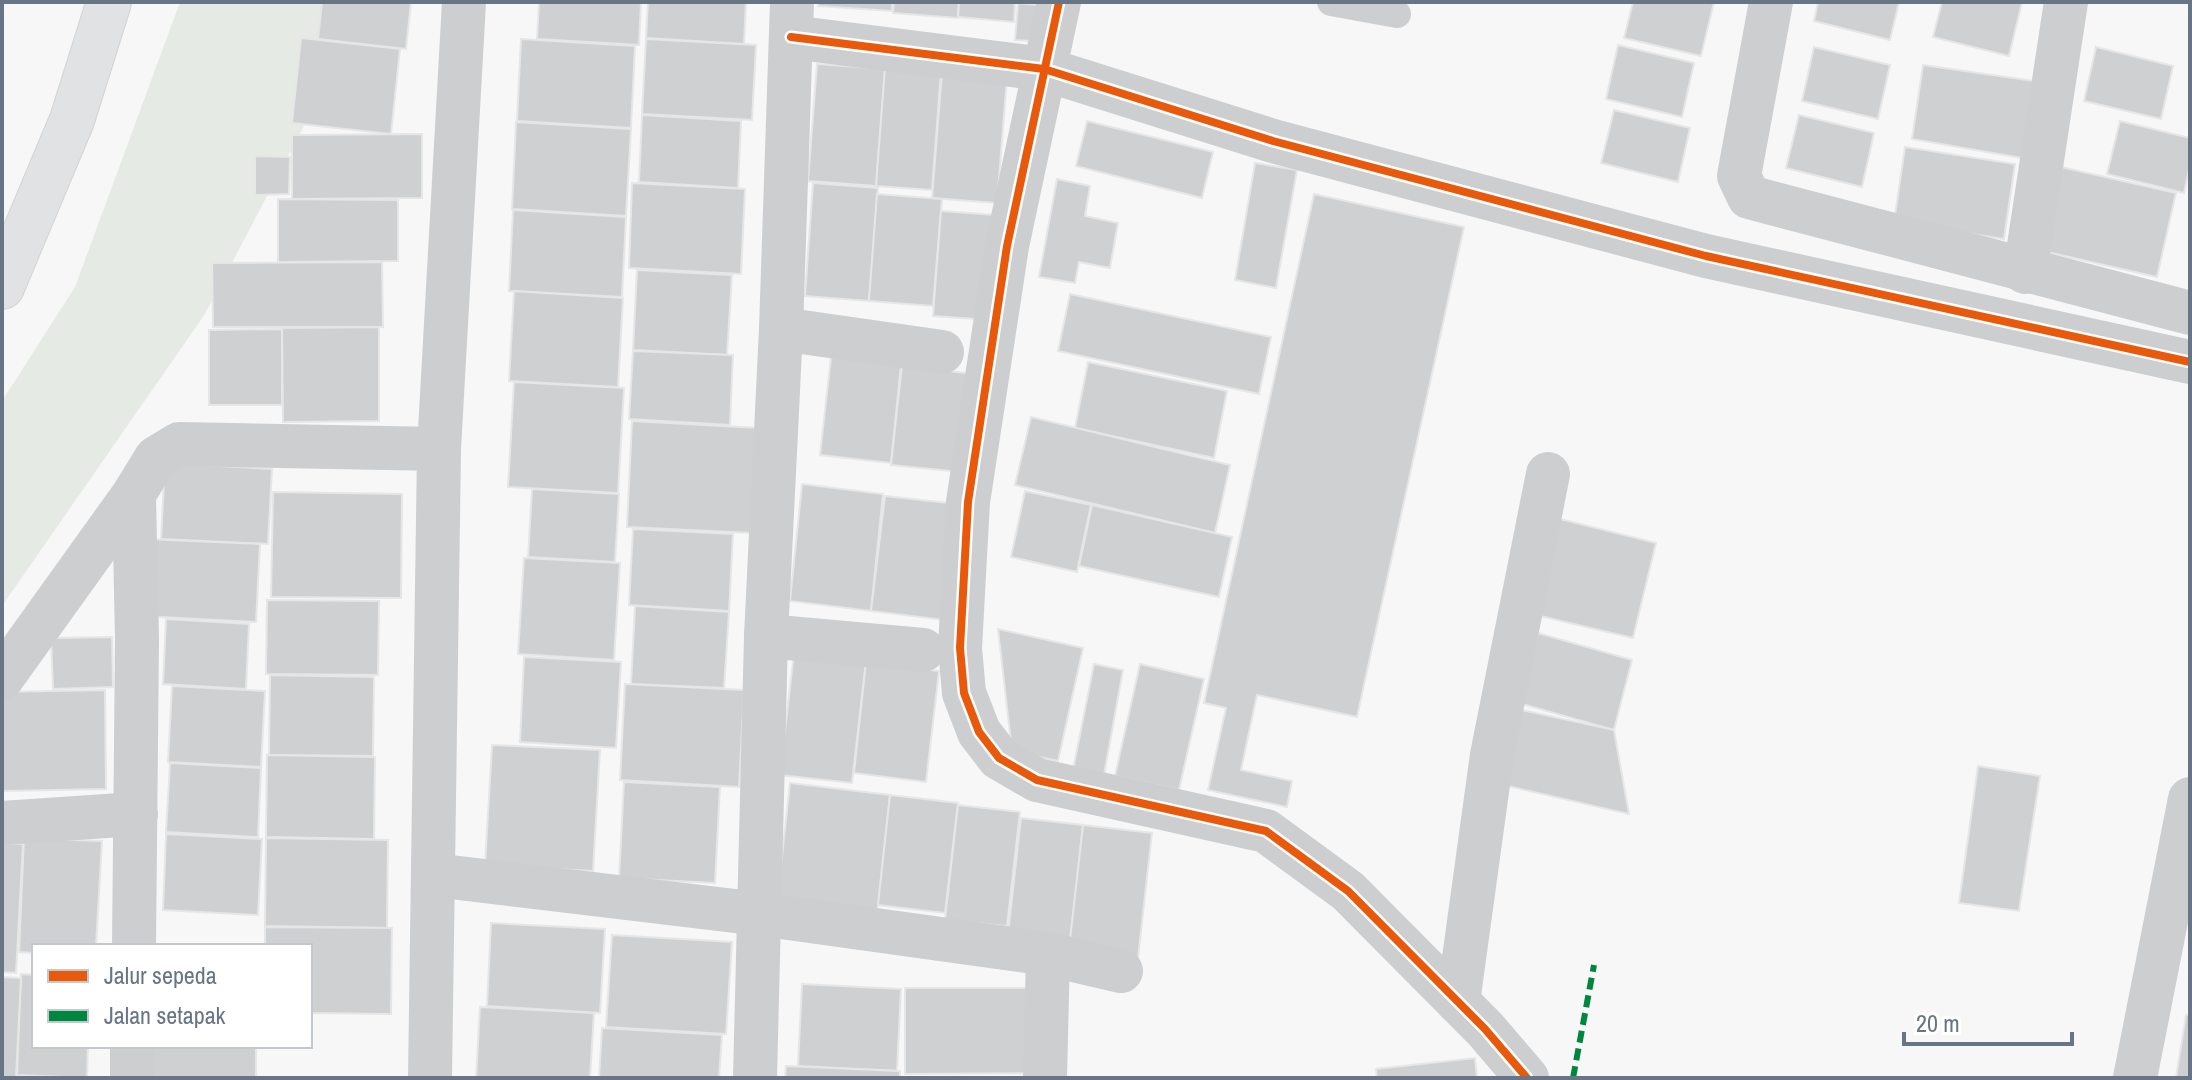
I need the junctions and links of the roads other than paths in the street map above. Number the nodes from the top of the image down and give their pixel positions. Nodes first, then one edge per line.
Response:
1 (109, 2) edge
2 (464, 2) edge
3 (1059, 2) edge
4 (1331, 2) edge
5 (1771, 2) edge
6 (2066, 2) edge
7 (1397, 14) dead end
8 (791, 20) edge
9 (1044, 69) junction
10 (40, 196) junction
11 (2, 242) edge
12 (2025, 272) junction
13 (2, 287) edge
14 (2190, 313) edge
15 (781, 329) junction
16 (942, 352) dead end
17 (2190, 362) edge
18 (439, 449) junction
19 (1548, 474) dead end
20 (134, 494) junction
21 (766, 636) junction
22 (923, 650) dead end
23 (2, 678) edge
24 (2190, 799) edge
25 (136, 814) junction
26 (2, 823) edge
27 (434, 875) junction
28 (760, 914) junction
29 (134, 944) edge
30 (1048, 954) junction
31 (1121, 971) dead end
32 (1458, 1002) junction
33 (132, 1048) edge
34 (132, 1078) edge
35 (430, 1078) edge
36 (755, 1078) edge
37 (1045, 1078) edge
38 (1527, 1078) edge
39 (2135, 1078) edge

1 - 10 highway
2 - 18 street
3 - 9 street
4 - 7 lane
5 - 12 street
6 - 12 street
8 - 9 street
8 - 15 street
9 - 17 street
9 - 32 street
10 - 11 highway
10 - 13 highway
12 - 14 street
15 - 16 street
15 - 21 street
18 - 20 street
18 - 27 street
19 - 32 street
20 - 23 street
20 - 25 street
21 - 22 street
21 - 28 street
24 - 39 street
25 - 26 street
25 - 29 street
27 - 28 street
27 - 35 street
28 - 30 street
28 - 36 street
30 - 31 street
30 - 37 street
32 - 38 street
33 - 34 street

